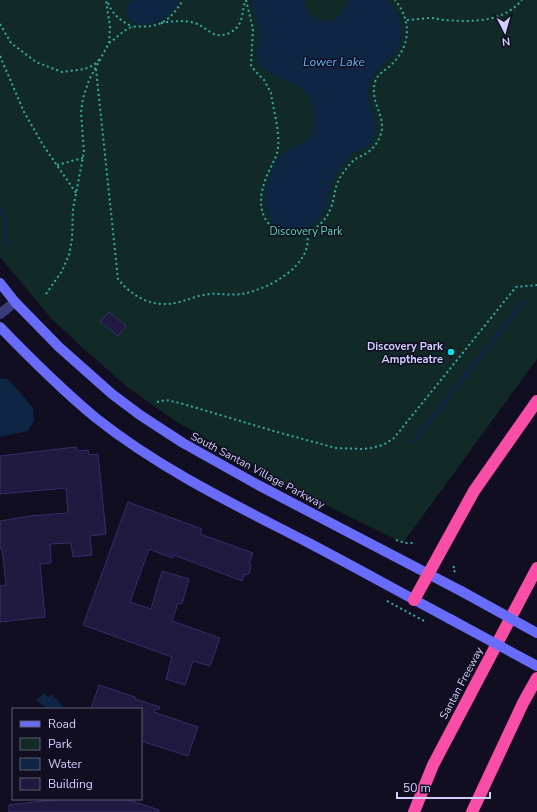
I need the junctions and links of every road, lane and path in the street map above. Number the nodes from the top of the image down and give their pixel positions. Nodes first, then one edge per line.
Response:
1 (106, 0) edge
2 (183, 0) edge
3 (246, 0) edge
4 (395, 0) edge
5 (522, 0) edge
6 (407, 20) junction
7 (162, 23) junction
8 (0, 24) edge
9 (133, 27) junction
10 (109, 42) junction
11 (0, 56) edge
12 (102, 57) junction
13 (96, 69) junction
14 (83, 158) junction
15 (57, 165) junction
16 (76, 193) junction
17 (307, 233) junction
18 (0, 283) edge
19 (537, 285) edge
20 (46, 294) dead end
21 (15, 302) junction
22 (0, 314) edge
23 (0, 327) edge
24 (537, 400) edge
25 (157, 402) dead end
26 (396, 540) dead end
27 (413, 546) dead end
28 (454, 566) dead end
29 (537, 568) edge
30 (457, 573) dead end
31 (428, 574) junction
32 (414, 600) junction
33 (387, 601) dead end
34 (426, 622) dead end
35 (537, 633) edge
36 (537, 666) edge
37 (537, 678) edge
38 (414, 812) edge
39 (472, 812) edge

1 - 9 path
1 - 10 path
2 - 7 path
3 - 7 path
3 - 17 path
4 - 6 path
5 - 6 path
6 - 17 path
7 - 9 path
8 - 12 path
9 - 10 path
10 - 12 path
11 - 15 path
12 - 13 path
13 - 14 path
13 - 17 path
14 - 15 path
14 - 16 path
15 - 16 path
16 - 20 path
18 - 21 main road, South Santan Village Parkway
19 - 25 path
21 - 22 street
21 - 31 main road, South Santan Village Parkway
23 - 32 main road
24 - 31 highway
26 - 27 path
28 - 30 path
29 - 38 highway, Santan Freeway
31 - 32 highway
31 - 35 main road, South Santan Village Parkway, bridge
32 - 36 main road, bridge
33 - 34 path
37 - 39 highway

